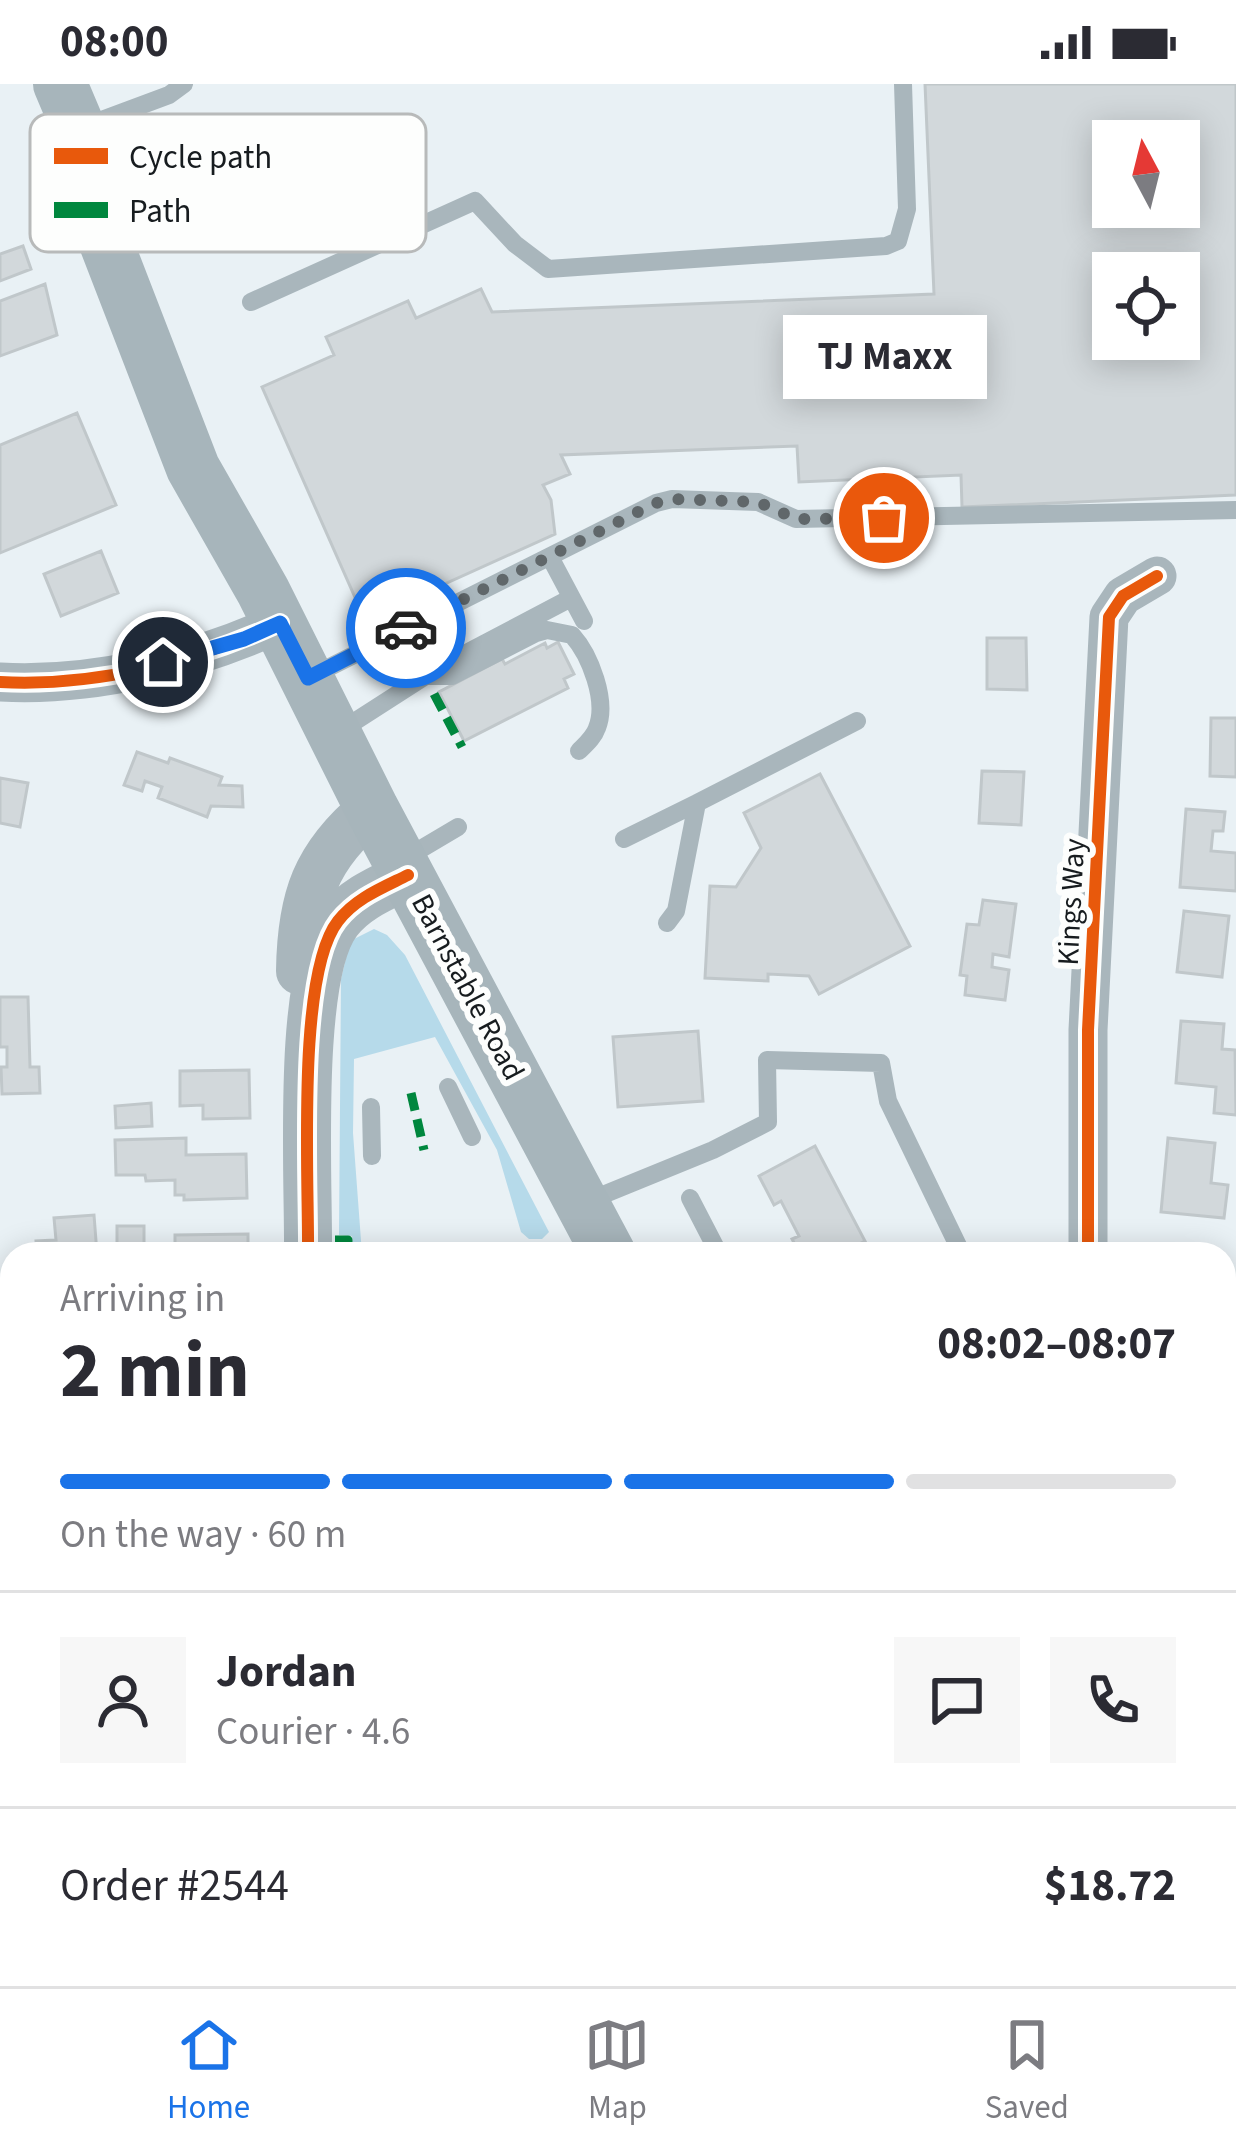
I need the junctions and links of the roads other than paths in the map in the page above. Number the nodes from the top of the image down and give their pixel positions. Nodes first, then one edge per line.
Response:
1 (184, 84) edge
2 (903, 84) edge
3 (70, 106) edge
4 (426, 223) edge
5 (110, 252) edge
6 (362, 252) edge
7 (251, 302) dead end
8 (1236, 510) edge
9 (550, 557) junction
10 (1157, 576) dead end
11 (572, 598) junction
12 (272, 607) junction
13 (584, 621) dead end
14 (416, 623) junction
15 (431, 672) junction
16 (308, 678) junction
17 (0, 682) edge
18 (857, 721) dead end
19 (336, 734) junction
20 (579, 752) dead end
21 (697, 802) junction
22 (372, 809) junction
23 (458, 827) dead end
24 (624, 839) dead end
25 (404, 868) junction
26 (667, 923) dead end
27 (310, 1023) junction
28 (448, 1087) dead end
29 (371, 1107) dead end
30 (472, 1137) dead end
31 (372, 1156) dead end
32 (689, 1198) dead end
33 (584, 1202) junction
34 (308, 1242) edge
35 (603, 1242) edge
36 (713, 1242) edge
37 (956, 1242) edge
38 (1088, 1242) edge

1 - 3 lane
2 - 4 lane
5 - 12 main road, Barnstable Road
6 - 7 lane
8 - 9 lane
9 - 11 lane
9 - 14 lane
10 - 38 street, Kings Way
11 - 13 lane
11 - 15 lane
12 - 16 main road, Barnstable Road
12 - 17 street
14 - 15 lane
14 - 16 lane
15 - 19 lane
15 - 20 lane
16 - 19 main road, Barnstable Road
18 - 21 lane
19 - 22 main road, Barnstable Road
21 - 24 lane
21 - 26 lane
22 - 25 main road, Barnstable Road
22 - 27 street
23 - 25 lane
25 - 27 street
25 - 33 main road, Barnstable Road
27 - 34 street
28 - 30 lane
29 - 31 lane
32 - 36 lane
33 - 35 main road, Barnstable Road
33 - 37 lane

